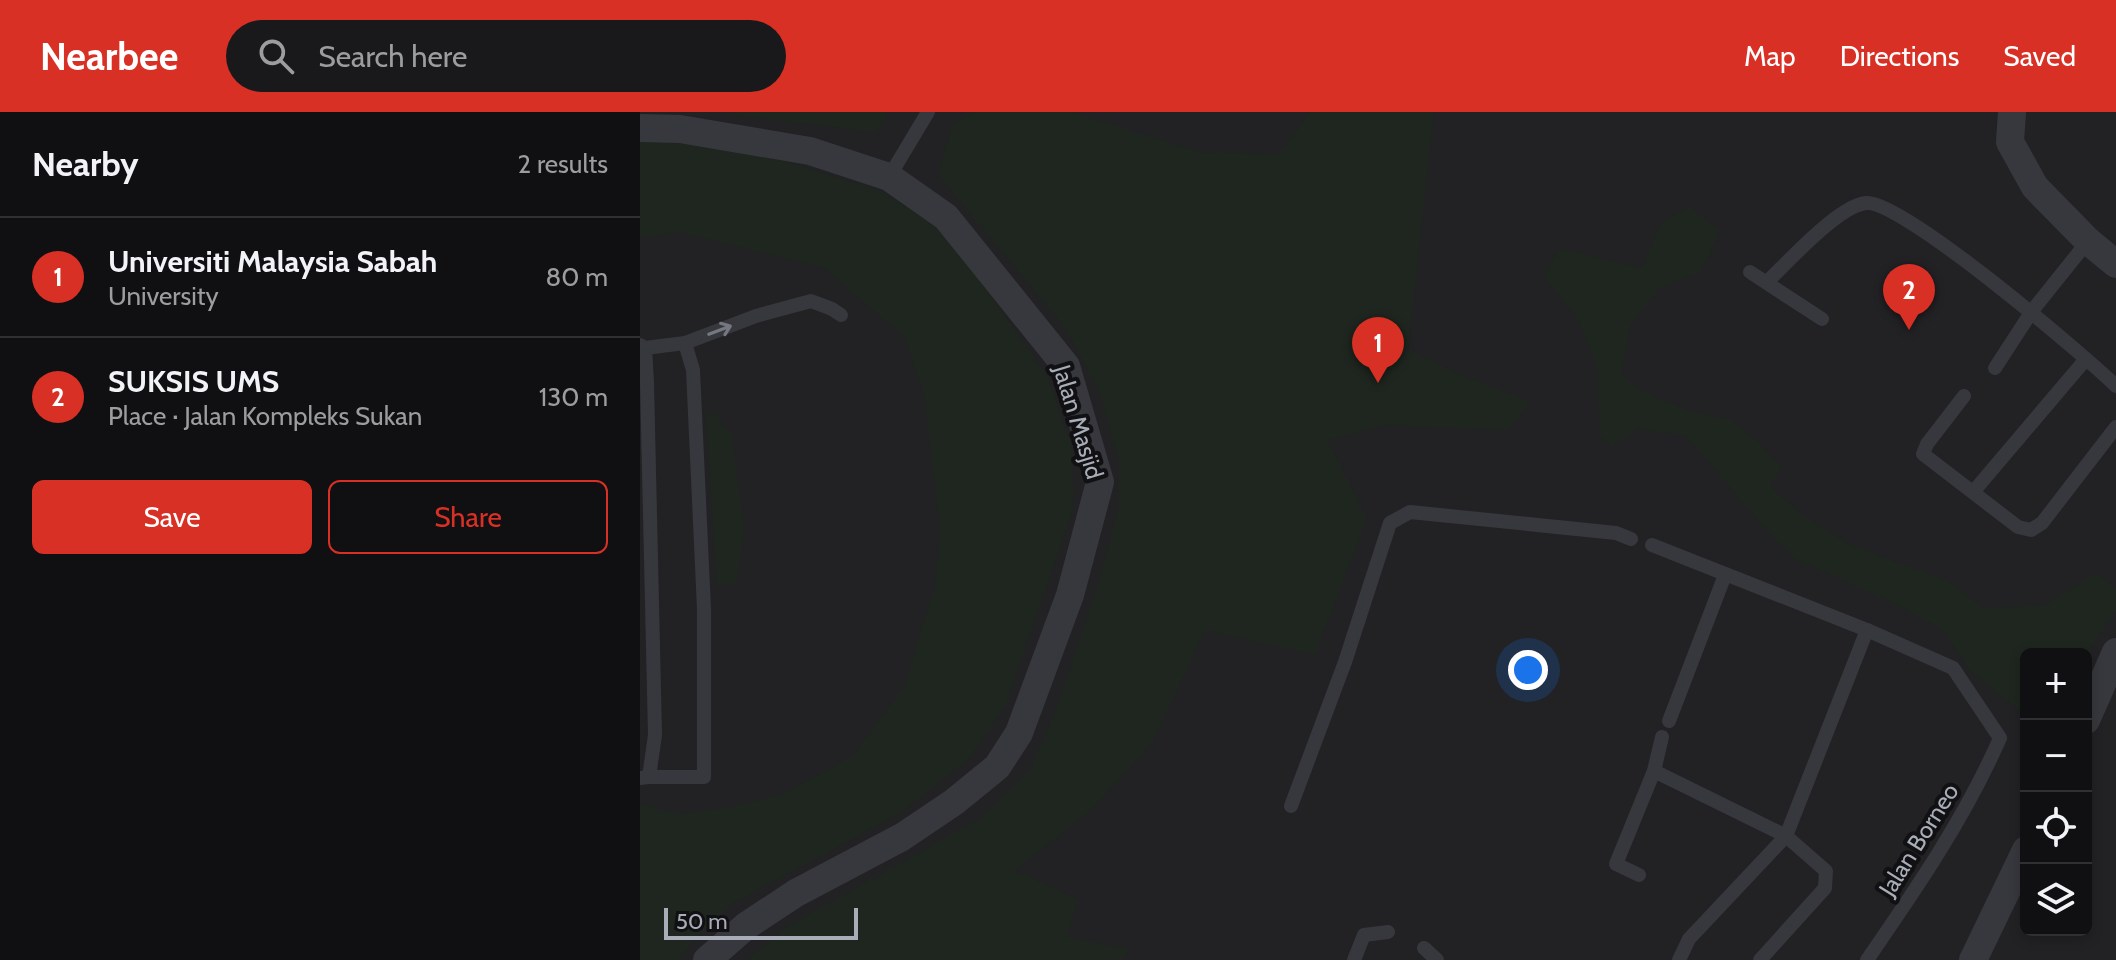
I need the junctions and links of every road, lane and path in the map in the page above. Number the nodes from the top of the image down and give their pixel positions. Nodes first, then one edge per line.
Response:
1 (928, 112) edge
2 (2012, 112) edge
3 (640, 128) edge
4 (889, 177) junction
5 (2088, 241) junction
6 (2116, 264) edge
7 (1750, 272) dead end
8 (1767, 282) junction
9 (2032, 311) junction
10 (841, 315) dead end
11 (1822, 319) dead end
12 (685, 343) junction
13 (642, 347) edge
14 (2086, 359) junction
15 (1995, 368) dead end
16 (647, 383) junction
17 (2116, 386) edge
18 (1964, 396) dead end
19 (640, 406) edge
20 (2116, 427) edge
21 (1974, 491) junction
22 (1631, 539) dead end
23 (1652, 545) dead end
24 (1725, 575) junction
25 (646, 626) edge
26 (1867, 630) junction
27 (2116, 652) edge
28 (2092, 706) edge
29 (1669, 721) dead end
30 (1662, 737) dead end
31 (1654, 771) junction
32 (644, 777) edge
33 (1291, 806) dead end
34 (1786, 836) junction
35 (2020, 862) edge
36 (1639, 875) dead end
37 (1388, 932) dead end
38 (1424, 948) dead end
39 (707, 960) edge
40 (1354, 960) edge
41 (1437, 960) edge
42 (1679, 960) edge
43 (1760, 960) edge
44 (1867, 960) edge
45 (1973, 960) edge

1 - 4 lane
2 - 5 street
3 - 4 street, Jalan Masjid
4 - 39 street, Jalan Masjid
5 - 6 street
5 - 9 lane
7 - 8 lane
8 - 9 lane
8 - 11 lane
9 - 14 lane
9 - 15 lane
12 -> 10 lane
12 - 13 lane
12 - 32 lane
13 - 16 lane
14 - 17 lane
14 - 21 lane
16 - 19 lane
16 - 25 lane
18 - 21 lane
20 - 21 lane
22 - 33 lane
23 - 24 lane
24 - 26 lane
24 - 29 lane
25 - 32 lane
26 - 34 lane
26 - 44 lane, Jalan Borneo
27 - 28 street
30 - 31 lane
31 - 34 lane
31 - 36 lane
34 - 42 lane
34 - 43 lane
35 - 45 street
37 - 40 lane
38 - 41 lane

